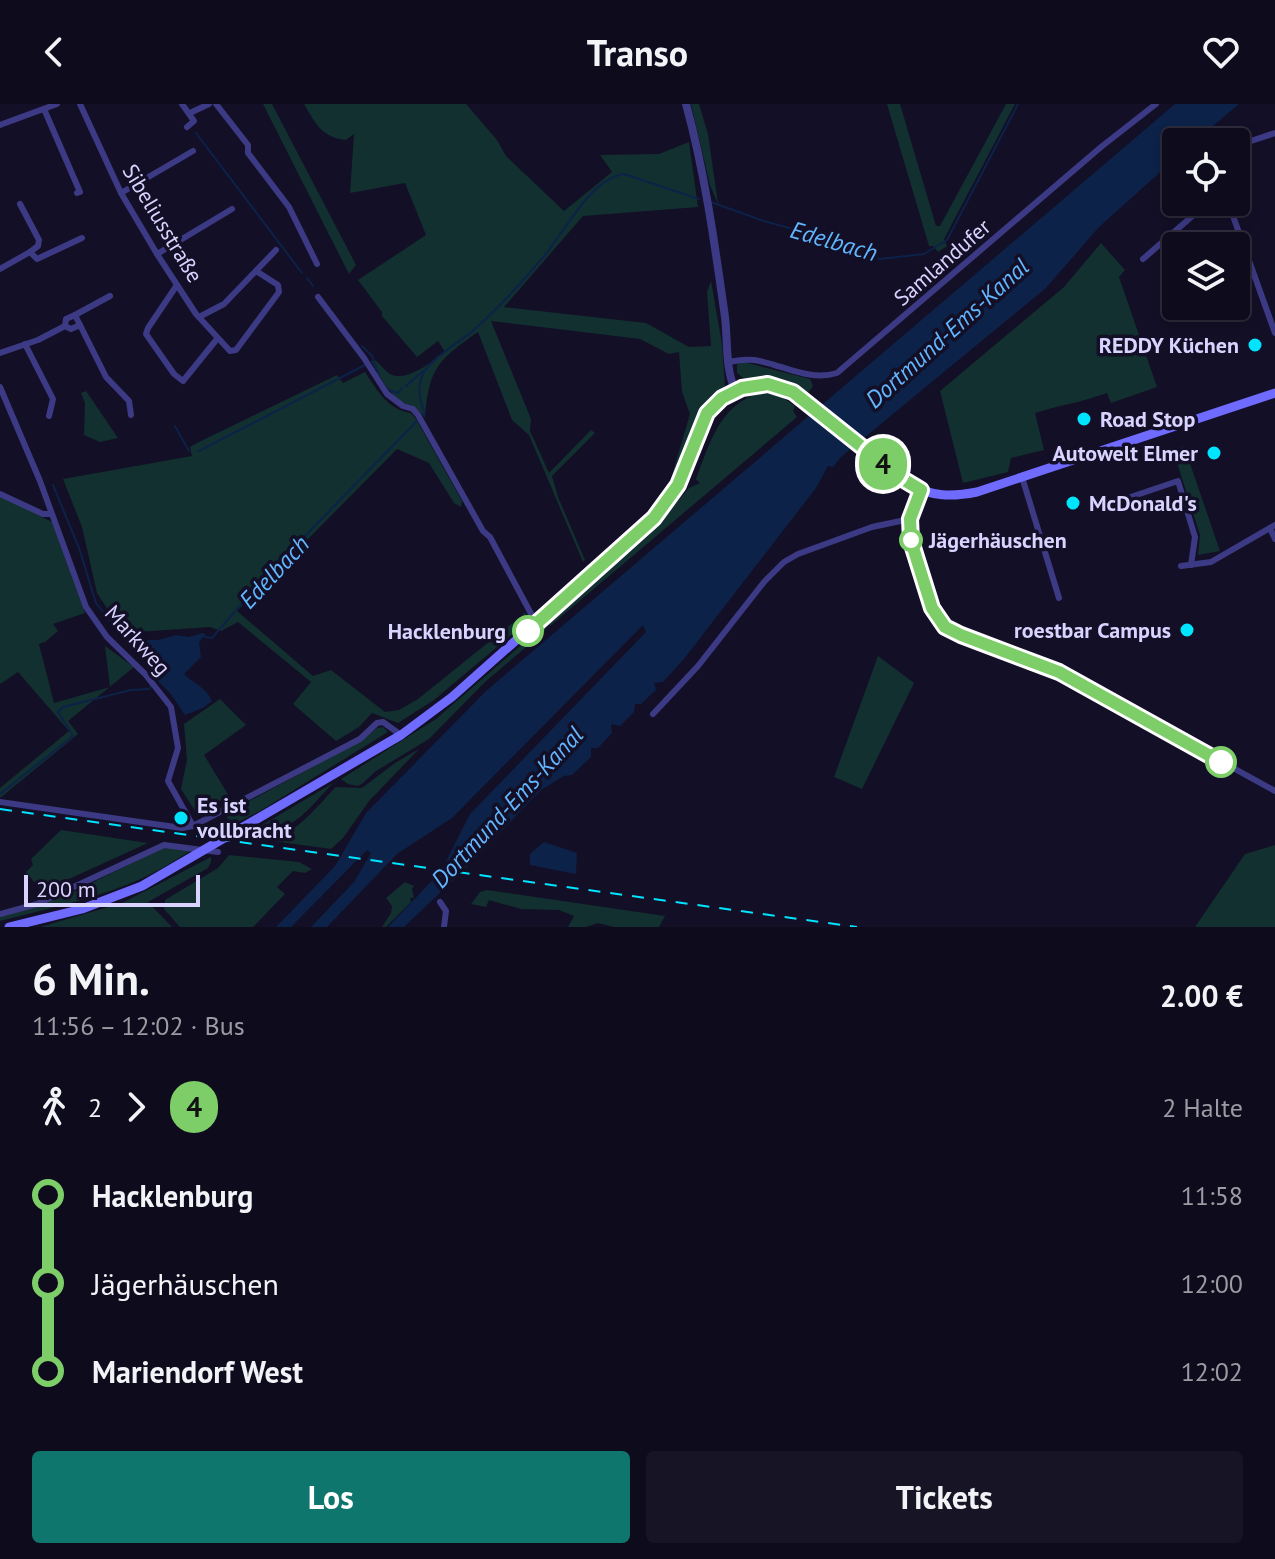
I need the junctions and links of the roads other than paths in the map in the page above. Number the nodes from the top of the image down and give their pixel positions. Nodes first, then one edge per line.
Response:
1 (57, 104) edge
2 (80, 104) edge
3 (182, 104) edge
4 (209, 104) edge
5 (216, 104) edge
6 (686, 104) edge
7 (1156, 104) edge
8 (44, 109) junction
9 (190, 113) junction
10 (0, 125) edge
11 (187, 127) dead end
12 (1275, 133) edge
13 (1250, 141) edge
14 (193, 151) dead end
15 (77, 193) dead end
16 (121, 193) junction
17 (20, 204) dead end
18 (232, 209) dead end
19 (1192, 216) edge
20 (1231, 216) edge
21 (82, 238) dead end
22 (38, 246) junction
23 (276, 250) dead end
24 (30, 252) junction
25 (157, 254) junction
26 (43, 255) junction
27 (1143, 259) dead end
28 (317, 264) dead end
29 (0, 269) edge
30 (256, 271) junction
31 (177, 285) junction
32 (110, 296) dead end
33 (1275, 296) edge
34 (318, 297) dead end
35 (1263, 299) junction
36 (75, 315) junction
37 (199, 317) junction
38 (80, 325) junction
39 (65, 326) junction
40 (1275, 333) edge
41 (217, 339) junction
42 (25, 344) junction
43 (0, 353) edge
44 (728, 362) junction
45 (0, 387) edge
46 (735, 390) junction
47 (1275, 393) edge
48 (131, 415) dead end
49 (49, 416) dead end
50 (1022, 477) junction
51 (921, 490) junction
52 (0, 494) edge
53 (1107, 505) dead end
54 (51, 514) junction
55 (910, 519) junction
56 (1272, 526) edge
57 (1275, 539) edge
58 (1191, 565) junction
59 (1181, 566) dead end
60 (1059, 598) dead end
61 (536, 623) junction
62 (653, 714) dead end
63 (401, 735) junction
64 (1275, 791) edge
65 (0, 802) edge
66 (193, 826) junction
67 (218, 852) dead end
68 (440, 902) dead end
69 (0, 914) edge
70 (9, 927) edge
71 (444, 927) edge

1 - 8 street
2 - 16 street, Sibeliusstraße
3 - 9 street
4 - 9 street
5 - 28 street
6 - 44 street
7 - 44 street, Samlandufer
8 - 10 street
8 - 15 street
9 - 11 street
12 - 13 street
14 - 16 street
16 - 25 street, Sibeliusstraße
17 - 22 street
18 - 25 street
19 - 27 street
20 - 35 street
21 - 26 street
22 - 24 street
22 - 26 street
23 - 30 street
24 - 26 street
24 - 29 street
25 - 31 street, Sibeliusstraße
30 - 37 street
30 - 41 street, Sibeliusstraße
31 - 37 street, Sibeliusstraße
31 - 41 street
32 - 36 street
33 - 35 street
34 - 61 street
35 - 40 street
36 - 38 street
36 - 39 street
37 - 41 street, Sibeliusstraße
38 - 39 street
38 - 48 street
39 - 42 street
42 - 43 street
42 - 49 street
44 - 46 street
45 - 54 street, Markweg
46 - 51 main road
46 - 61 main road
47 - 50 main road
50 - 51 main road
50 - 60 street
51 - 55 street
52 - 54 street
53 - 58 street
54 - 66 street, Markweg
55 - 62 street
55 - 64 street
56 - 57 street
56 - 58 street
58 - 59 street
61 - 63 main road
63 - 66 street
63 - 70 main road
65 - 66 street
67 - 69 street
68 - 71 street

